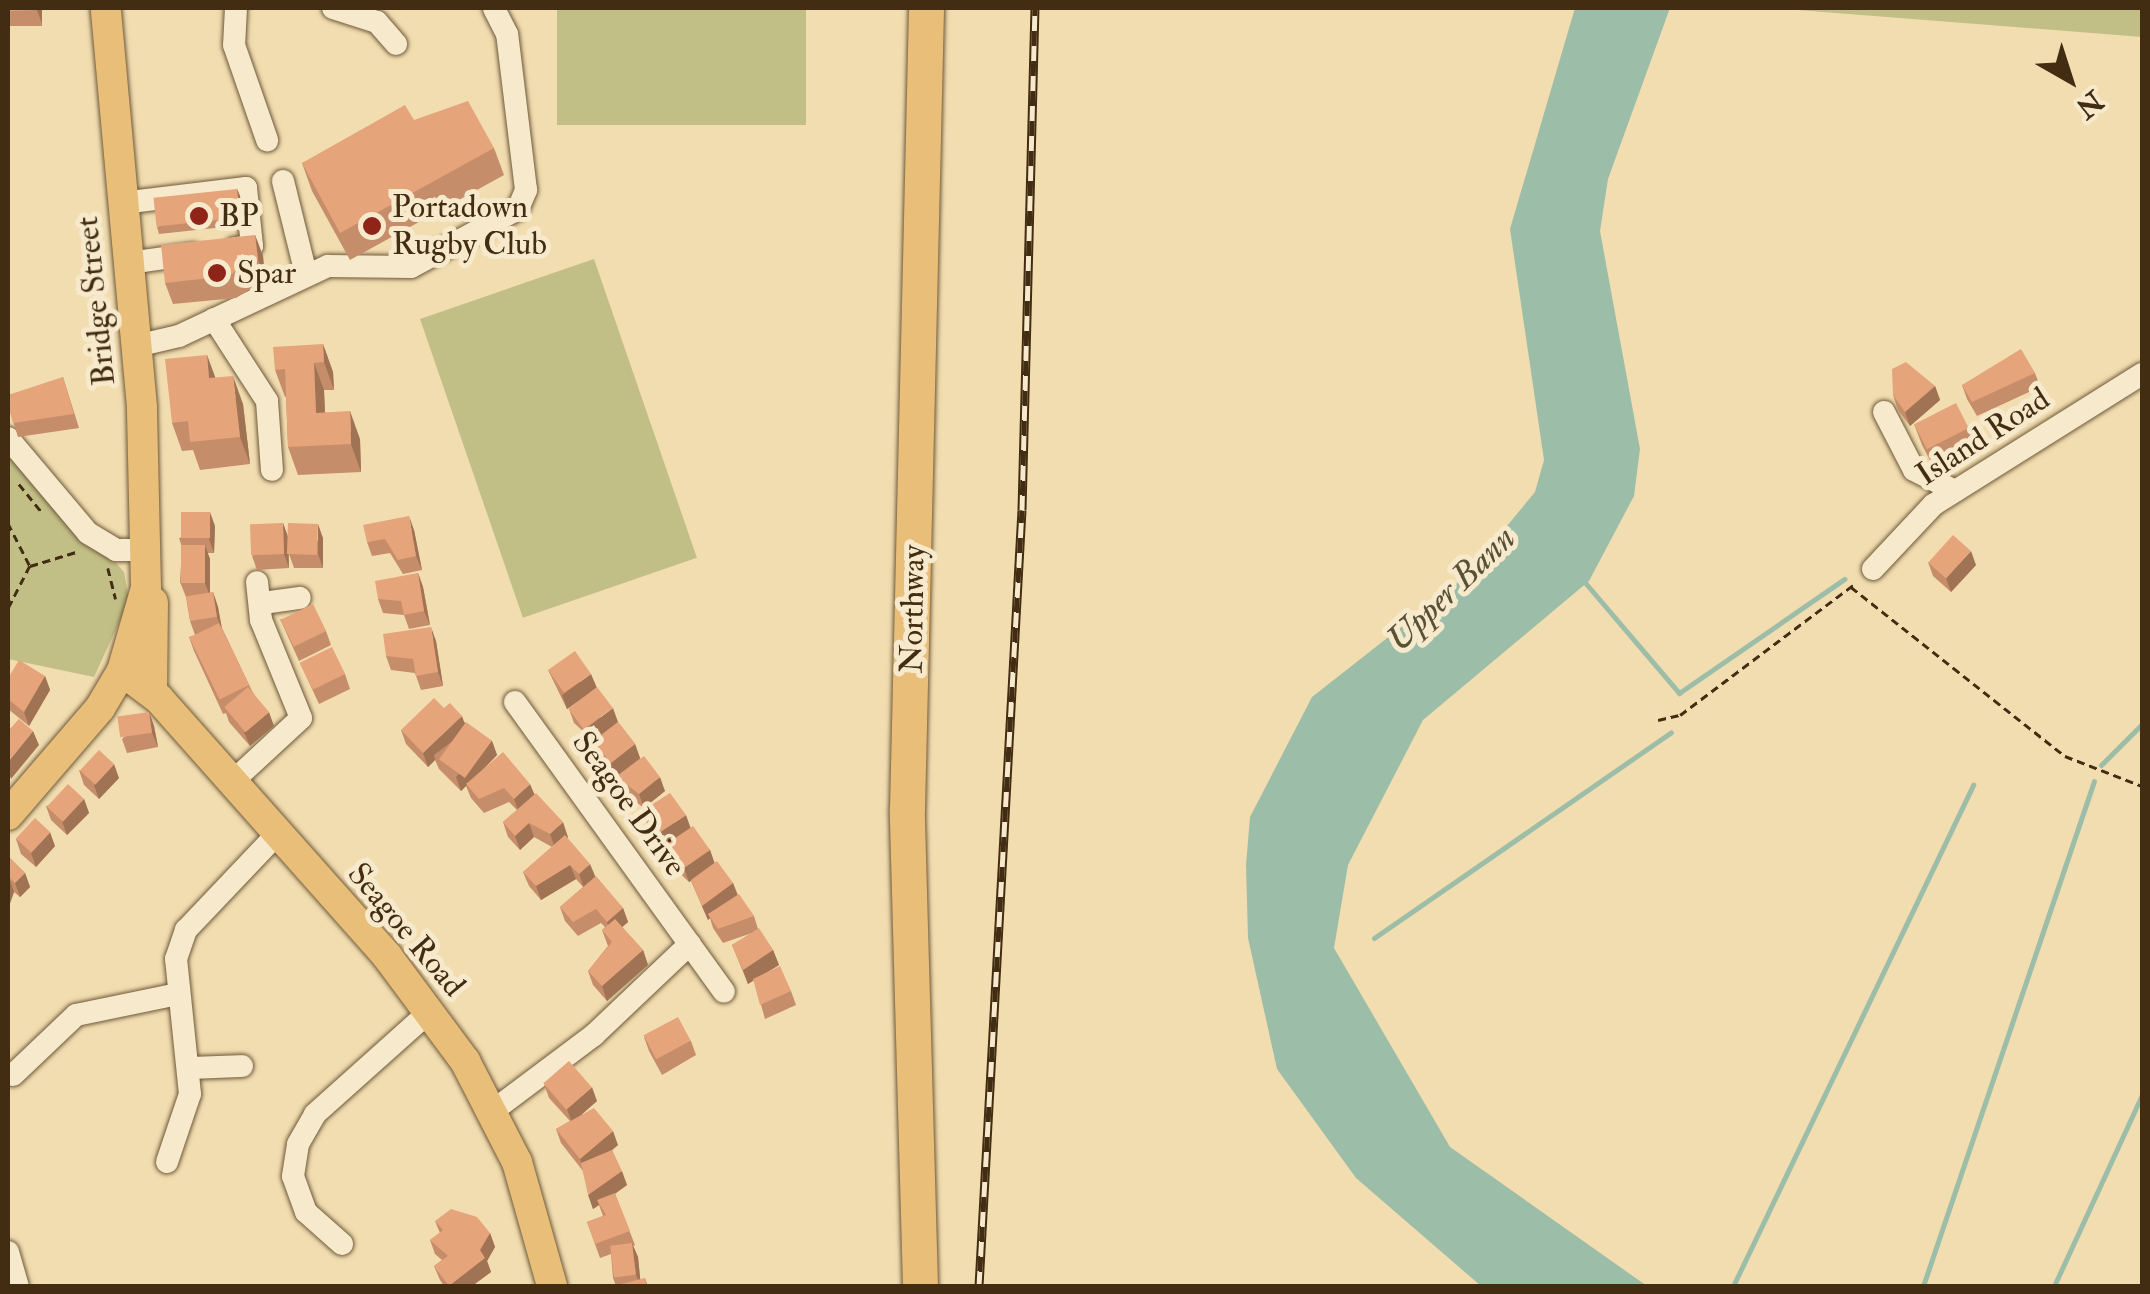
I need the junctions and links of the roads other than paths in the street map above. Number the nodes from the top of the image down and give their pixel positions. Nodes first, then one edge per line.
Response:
1 (106, 8) edge
2 (236, 8) edge
3 (333, 8) edge
4 (494, 8) edge
5 (926, 8) edge
6 (396, 44) dead end
7 (267, 140) dead end
8 (284, 181) dead end
9 (122, 203) junction
10 (129, 263) junction
11 (306, 274) junction
12 (214, 319) junction
13 (136, 346) junction
14 (2142, 374) edge
15 (1884, 412) dead end
16 (8, 438) edge
17 (20, 466) edge
18 (272, 470) dead end
19 (1955, 492) junction
20 (146, 550) junction
21 (1873, 569) road end
22 (146, 588) junction
23 (300, 598) dead end
24 (122, 671) junction
25 (152, 692) junction
26 (515, 702) dead end
27 (232, 782) junction
28 (8, 815) edge
29 (278, 833) junction
30 (690, 944) junction
31 (724, 992) dead end
32 (173, 995) junction
33 (430, 1010) junction
34 (242, 1066) dead end
35 (188, 1068) junction
36 (13, 1076) dead end
37 (494, 1110) junction
38 (167, 1162) dead end
39 (918, 1225) junction
40 (342, 1244) dead end
41 (8, 1252) edge
42 (18, 1286) edge
43 (552, 1286) edge
44 (896, 1286) edge
45 (912, 1286) edge
46 (920, 1286) edge

1 - 9 main road, Bridge Street
2 - 7 street
3 - 6 street
4 - 11 street
5 - 39 highway, Northway
8 - 11 street
9 - 10 main road, Bridge Street
9 - 10 street
10 - 13 main road, Bridge Street
11 - 12 street
12 - 13 street
12 - 18 street
13 - 20 main road, Bridge Street
14 - 19 street, Island Road
15 - 19 street
16 - 17 street
17 - 20 street
19 - 21 street, Island Road
20 - 22 main road, Bridge Street
22 - 24 main road
22 - 25 main road
23 - 27 street
24 - 25 main road, Seagoe Road
24 - 28 main road
25 - 27 main road, Seagoe Road
26 - 30 street, Seagoe Drive
27 - 29 main road, Seagoe Road
29 - 32 street
29 - 33 main road, Seagoe Road
30 - 31 street, Seagoe Drive
30 - 37 street
32 - 35 street
32 - 36 street
33 - 37 main road, Seagoe Road
33 - 40 street
34 - 35 street
35 - 38 street
37 - 43 main road, Seagoe Road
39 - 44 highway, Northway
39 - 45 highway
39 - 46 highway, Northway
41 - 42 street

